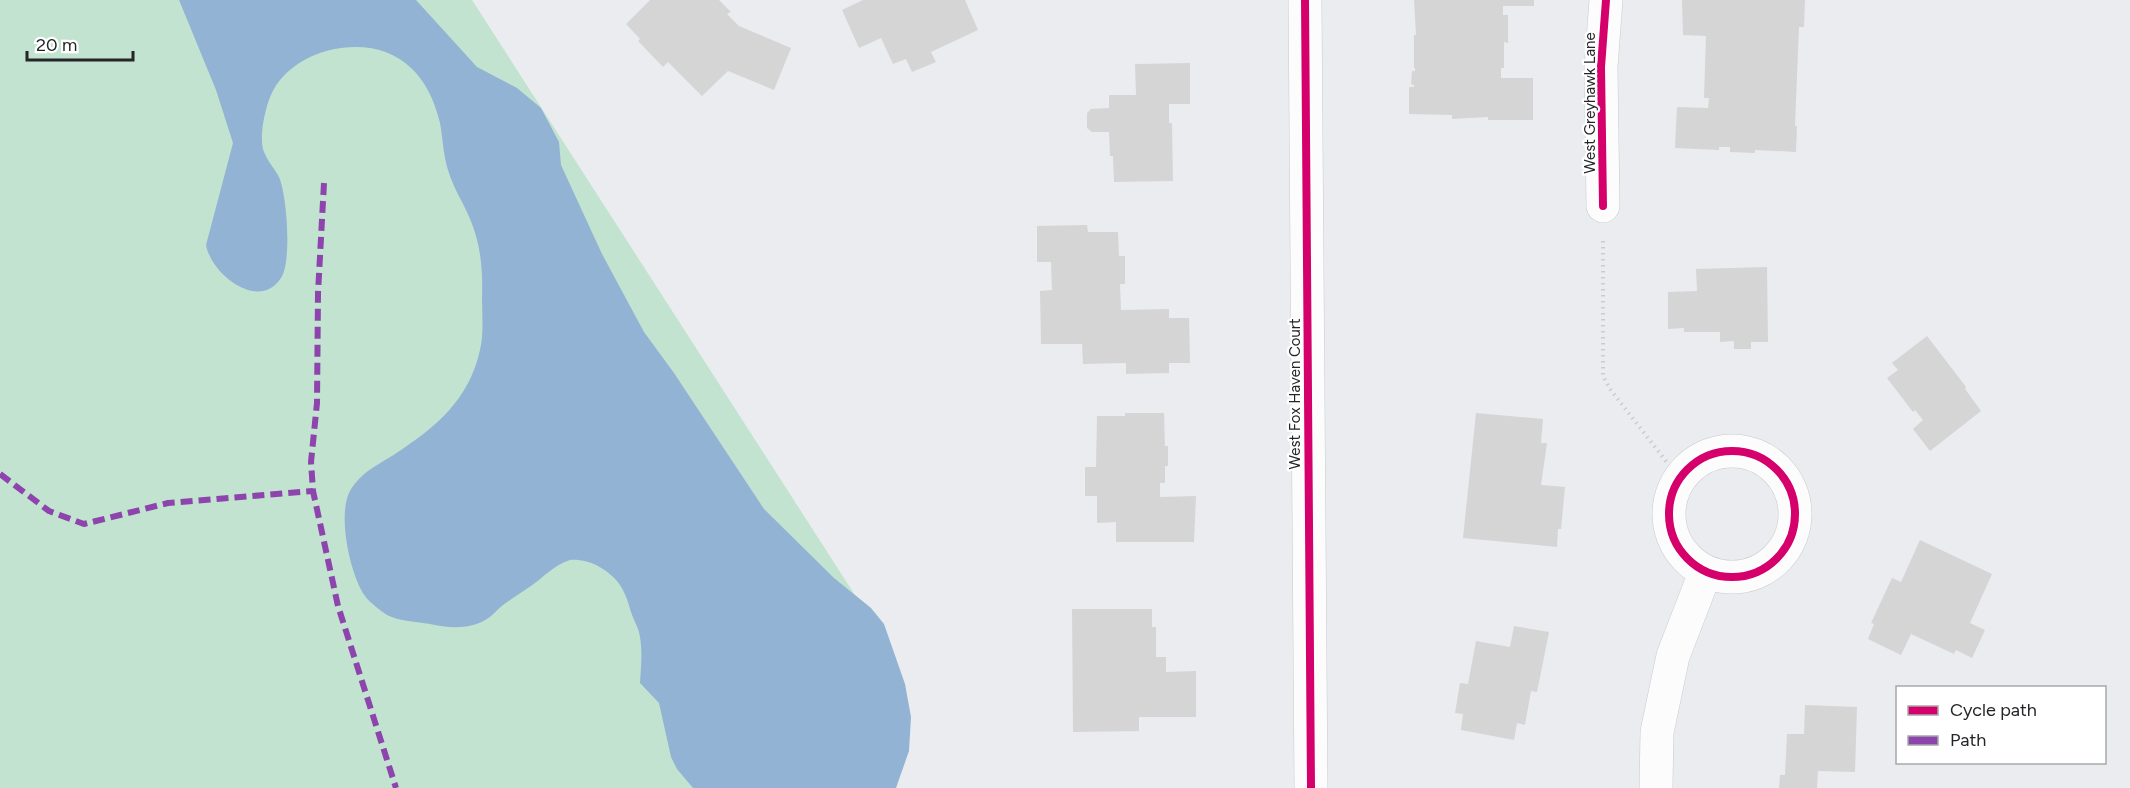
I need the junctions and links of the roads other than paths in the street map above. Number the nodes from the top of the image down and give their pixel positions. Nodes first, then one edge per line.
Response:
1 (1305, 0) edge
2 (1606, 0) edge
3 (1603, 206) road end
4 (1705, 573) junction
5 (1311, 788) edge
6 (1656, 788) edge

1 - 5 street, West Fox Haven Court
2 - 3 street, West Greyhawk Lane
4 - 4 street
4 - 6 street

